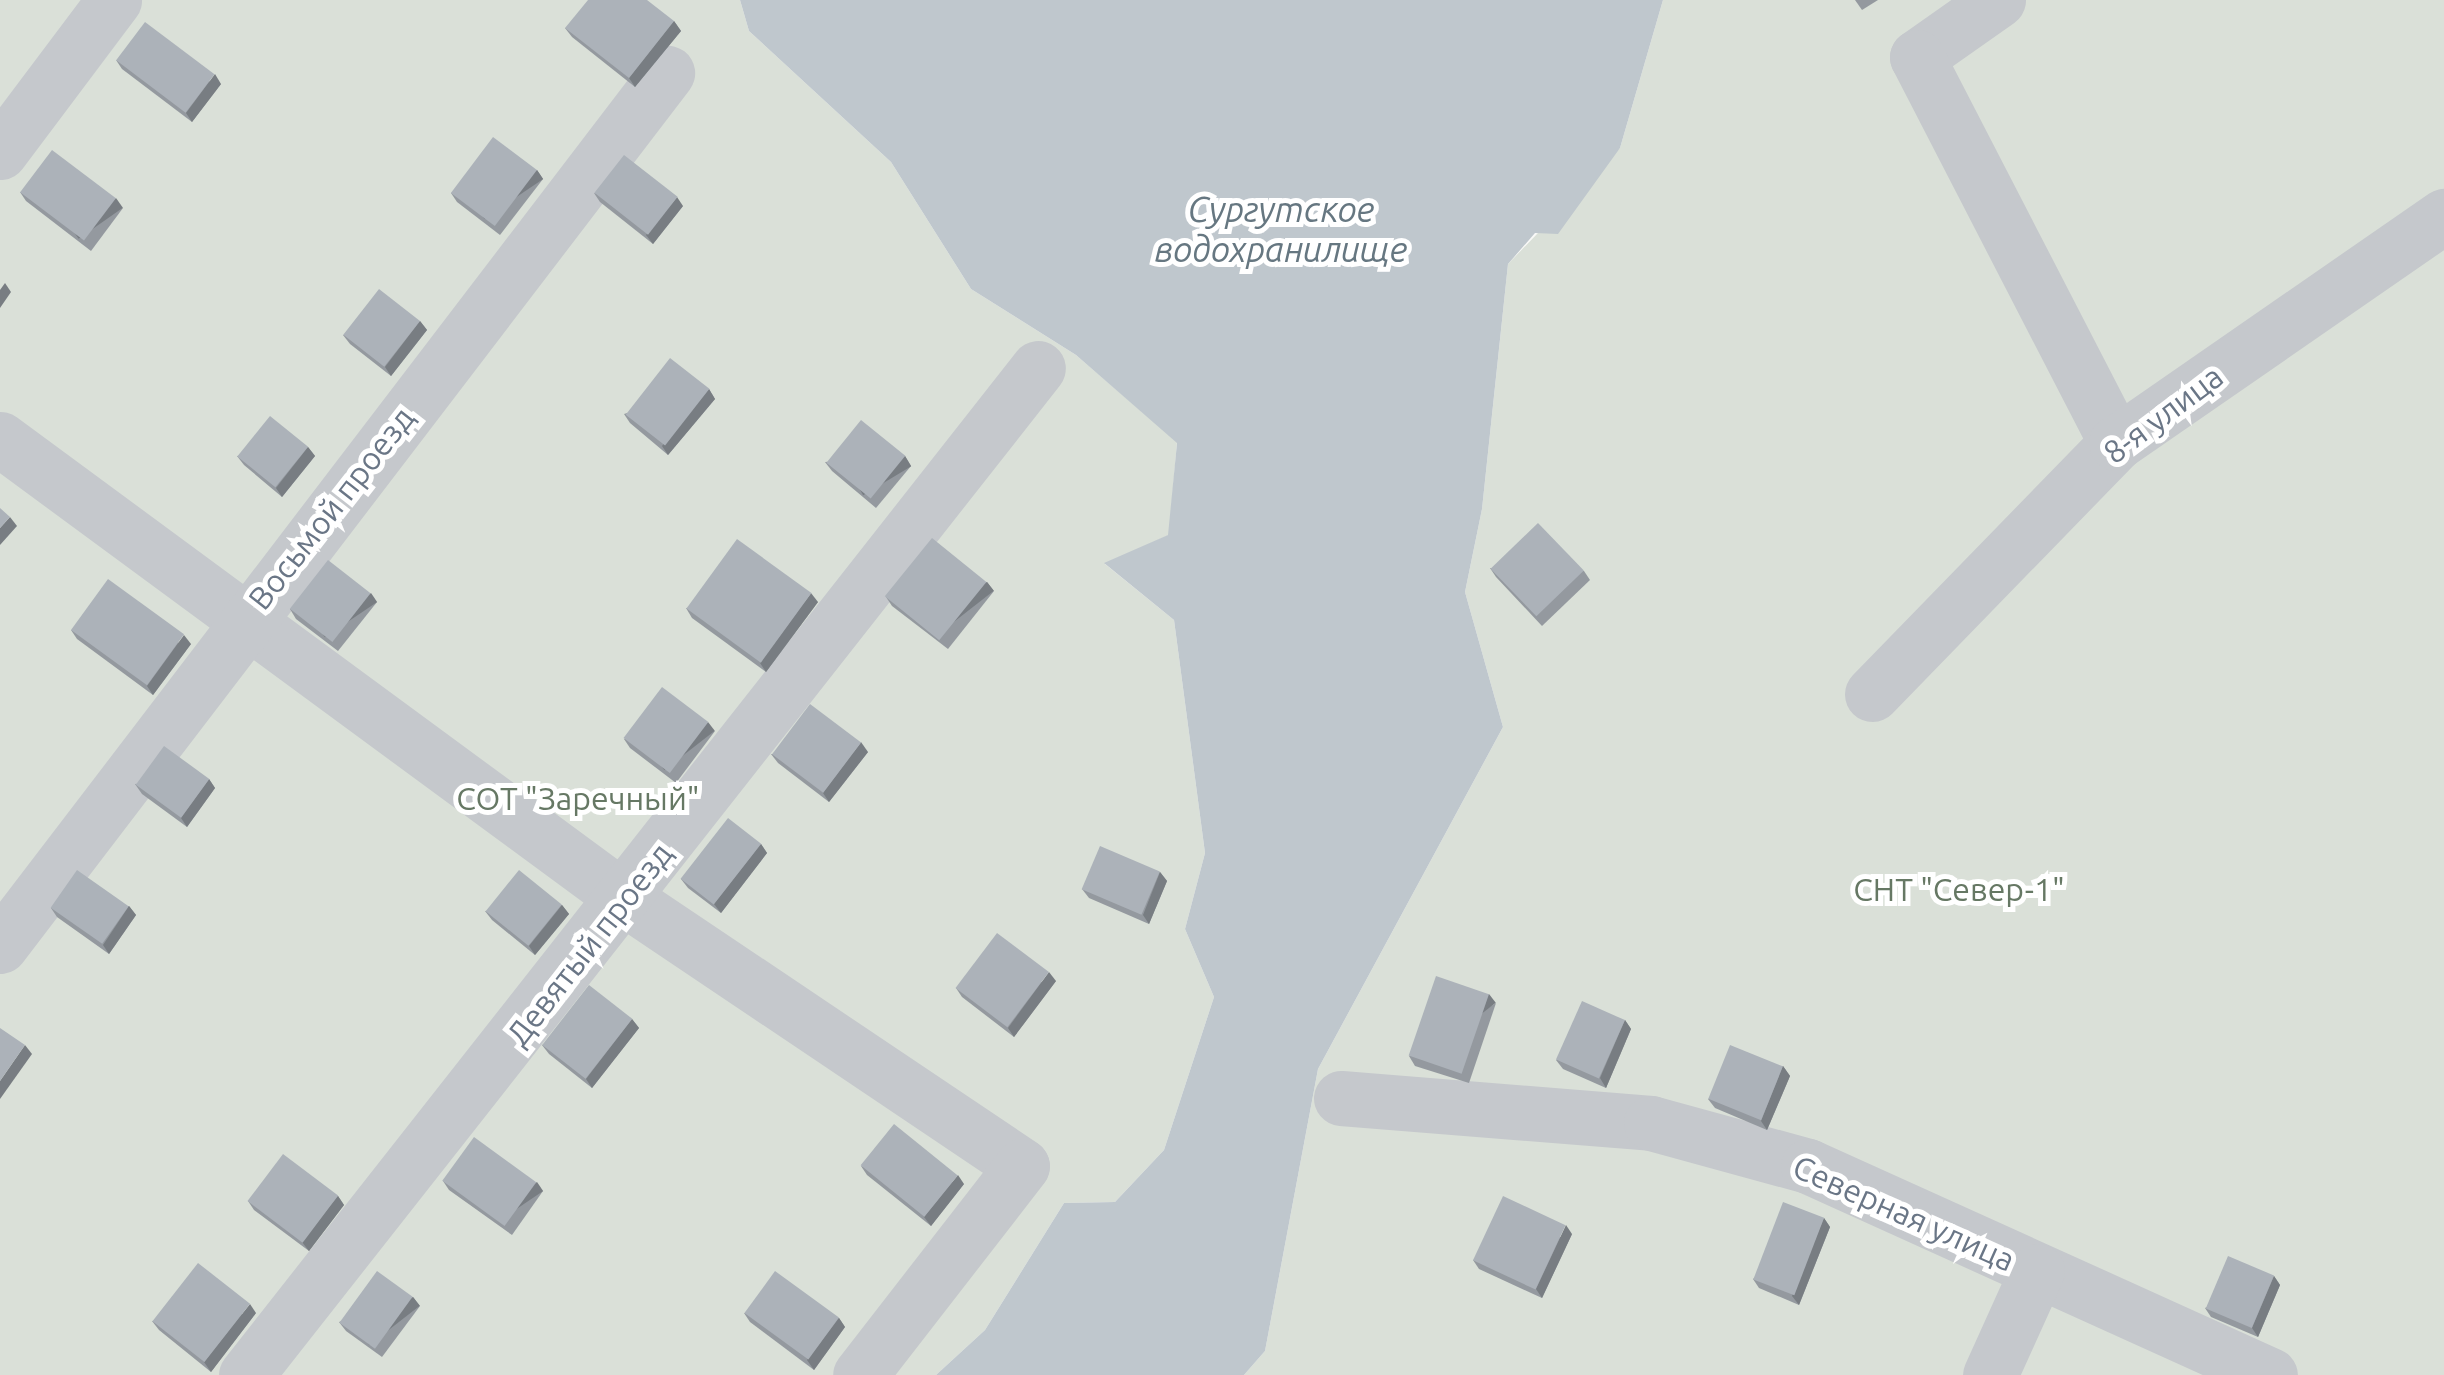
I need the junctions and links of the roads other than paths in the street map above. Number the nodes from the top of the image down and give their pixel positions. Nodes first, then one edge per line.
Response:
1 (114, 0) edge
2 (1998, 0) edge
3 (667, 73) dead end
4 (0, 152) edge
5 (2444, 216) edge
6 (1038, 368) dead end
7 (0, 439) edge
8 (2116, 443) junction
9 (242, 623) junction
10 (1872, 694) dead end
11 (626, 899) junction
12 (0, 946) edge
13 (1341, 1098) dead end
14 (2037, 1271) junction
15 (246, 1375) edge
16 (860, 1375) edge
17 (1990, 1375) edge
18 (2270, 1375) edge

1 - 4 street
2 - 8 street
3 - 9 street, Восьмой проезд
5 - 8 street, 8-я улица
6 - 11 street, Девятый проезд
7 - 9 street
8 - 10 street, 8-я улица
9 - 11 street
9 - 12 street, Восьмой проезд
11 - 15 street, Девятый проезд
11 - 16 street
13 - 14 street, Северная улица
14 - 17 street
14 - 18 street, Северная улица

